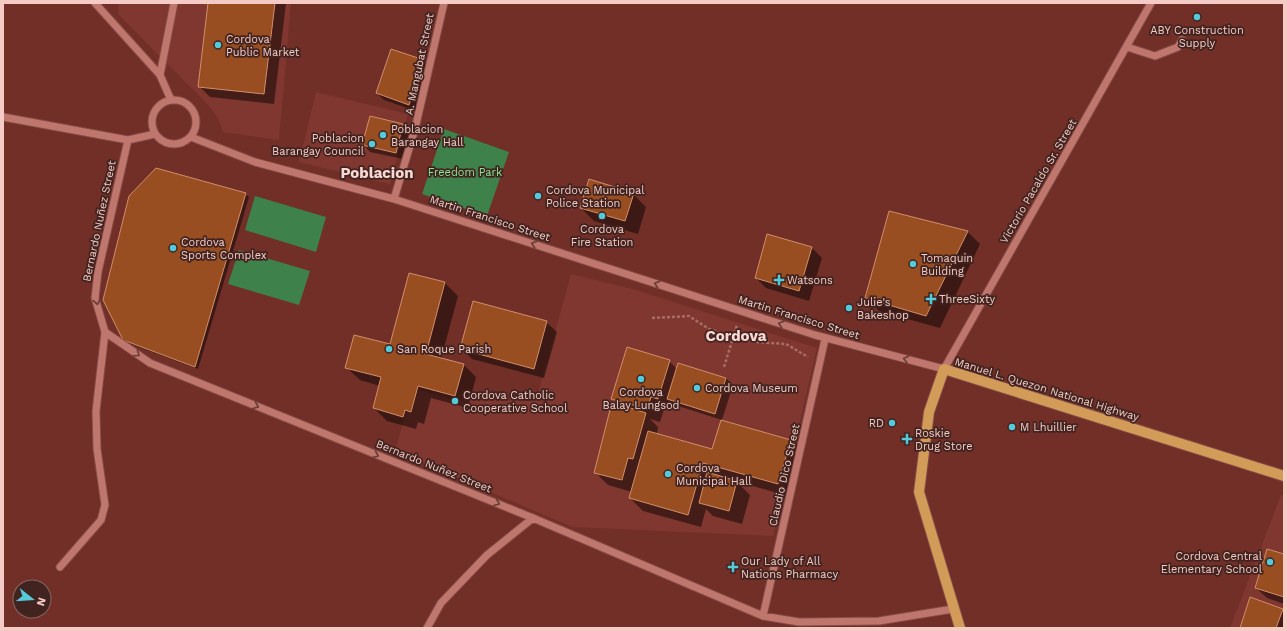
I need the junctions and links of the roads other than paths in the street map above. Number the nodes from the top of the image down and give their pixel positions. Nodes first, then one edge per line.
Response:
1 (95, 3) edge
2 (174, 3) edge
3 (444, 3) edge
4 (1152, 3) edge
5 (1182, 40) dead end
6 (1126, 47) junction
7 (160, 75) junction
8 (171, 100) junction
9 (3, 117) edge
10 (155, 134) junction
11 (191, 137) junction
12 (128, 140) junction
13 (394, 199) junction
14 (105, 332) junction
15 (825, 338) junction
16 (944, 369) junction
17 (1284, 476) edge
18 (533, 518) junction
19 (60, 567) dead end
20 (953, 609) junction
21 (763, 616) junction
22 (427, 628) edge
23 (960, 628) edge

1 - 7 street
2 - 7 street
3 - 13 street, A. Mangubat Street
4 - 6 street, Victorio Pacaldo Sr. Street
5 - 6 street
6 - 16 street, Victorio Pacaldo Sr. Street
7 - 8 street
8 - 10 street
8 - 11 street
9 - 12 street
10 - 11 street
10 - 12 street
11 - 13 street, Martin Francisco Street
12 -> 14 street, Bernardo Nuñez Street
15 -> 13 street, Martin Francisco Street
14 -> 18 street, Bernardo Nuñez Street
14 - 19 street
16 -> 15 street, Martin Francisco Street
15 - 21 street, Claudio Dico Street
16 - 17 main road, Manuel L. Quezon National Highway
16 - 20 main road, Manuel L. Quezon National Highway
18 - 21 street, Bernardo Nuñez Street
18 - 22 street
20 - 21 street, Bernardo Nuñez Street
20 - 23 main road, Manuel L. Quezon National Highway

